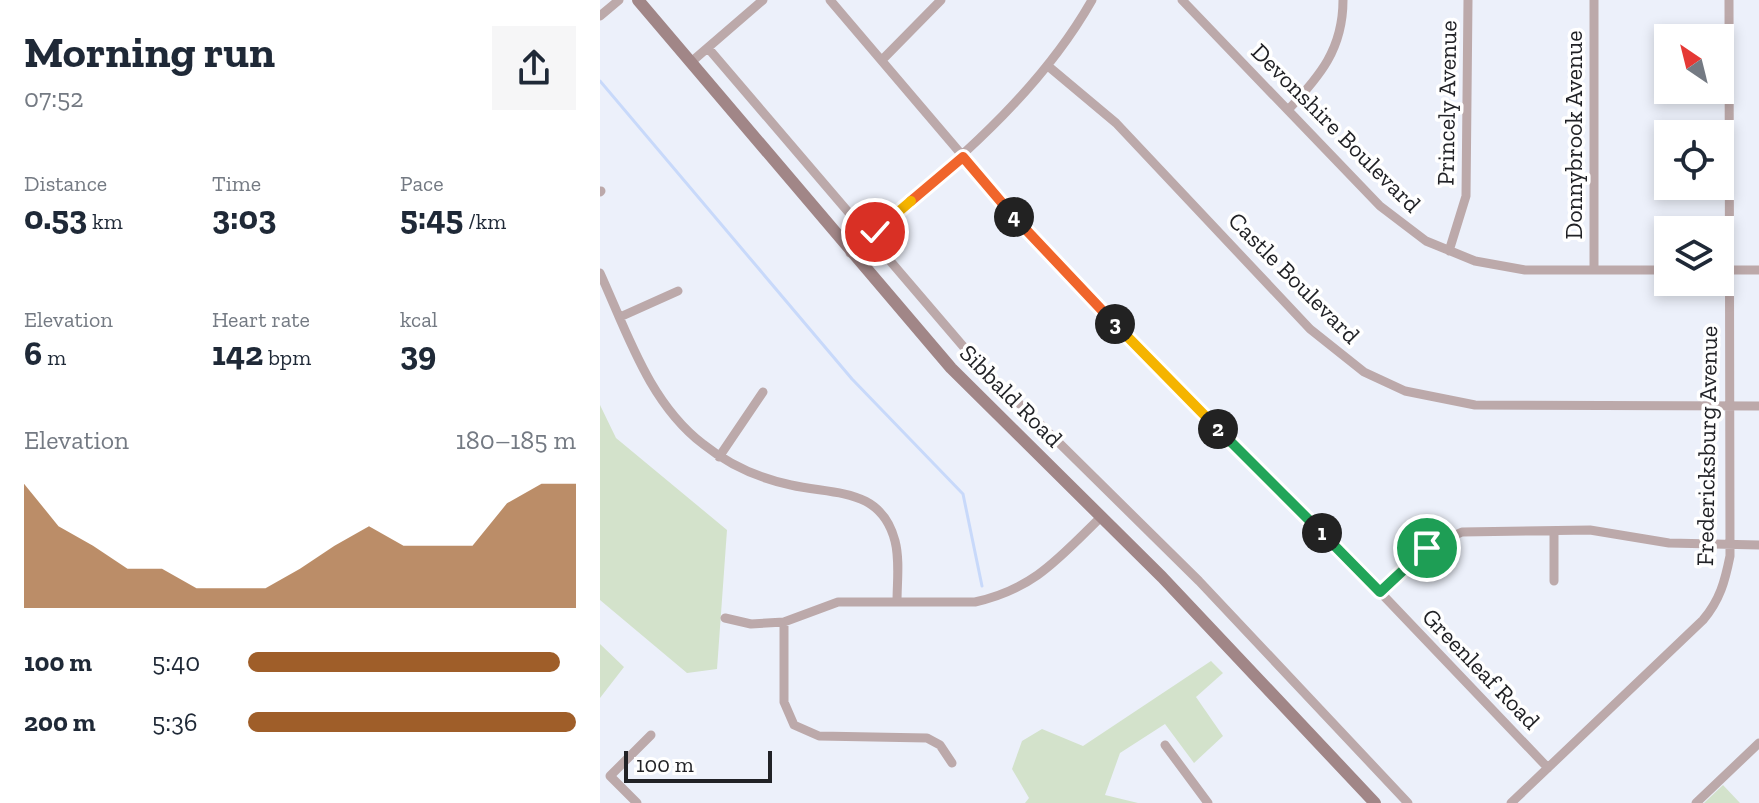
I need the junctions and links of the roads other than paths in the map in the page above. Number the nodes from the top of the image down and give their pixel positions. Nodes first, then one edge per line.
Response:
1 (619, 0) edge
2 (638, 0) edge
3 (763, 0) edge
4 (830, 0) edge
5 (941, 0) edge
6 (1092, 0) edge
7 (1182, 0) edge
8 (1343, 0) edge
9 (1468, 0) edge
10 (1594, 0) edge
11 (1729, 0) edge
12 (600, 16) edge
13 (708, 48) junction
14 (882, 60) junction
15 (690, 63) junction
16 (1048, 66) junction
17 (1288, 110) junction
18 (963, 157) junction
19 (1725, 216) edge
20 (869, 237) junction
21 (1449, 251) junction
22 (850, 253) junction
23 (1594, 270) junction
24 (1654, 270) edge
25 (1734, 270) edge
26 (1759, 270) edge
27 (600, 273) edge
28 (678, 291) dead end
29 (1725, 296) edge
30 (620, 317) junction
31 (763, 392) dead end
32 (1728, 406) junction
33 (1759, 406) edge
34 (719, 457) junction
35 (1101, 517) junction
36 (1554, 533) junction
37 (1730, 545) junction
38 (1759, 545) edge
39 (1554, 581) dead end
40 (1380, 592) junction
41 (897, 602) junction
42 (725, 618) dead end
43 (784, 622) junction
44 (651, 735) dead end
45 (1759, 743) edge
46 (1165, 745) dead end
47 (952, 763) dead end
48 (1548, 768) junction
49 (637, 803) edge
50 (1208, 803) edge
51 (1375, 803) edge
52 (1408, 803) edge
53 (1511, 803) edge
54 (1696, 803) edge

1 - 12 street
2 - 15 street, Sibbald Road
3 - 13 street
4 - 14 street, Greenleaf Road
5 - 14 street
6 - 16 street
7 - 17 street, Devonshire Boulevard
8 - 17 street
9 - 21 street, Princely Avenue
10 - 23 street, Donnybrook Avenue
11 - 19 street, Fredericksburg Avenue
13 - 15 street
13 - 20 street
14 - 18 street, Greenleaf Road
15 - 22 street, Sibbald Road
16 - 18 street
16 - 32 street, Castle Boulevard
17 - 21 street, Devonshire Boulevard
18 - 20 street
18 - 40 street, Greenleaf Road
20 - 22 street
20 - 52 street
21 - 23 street, Devonshire Boulevard
22 - 35 street, Sibbald Road
23 - 24 street, Devonshire Boulevard
25 - 26 street
27 - 30 street
28 - 30 street
29 - 32 street, Fredericksburg Avenue
30 - 34 street
31 - 34 street
32 - 33 street, Castle Boulevard
32 - 37 street, Fredericksburg Avenue
34 - 41 street
35 - 41 street
35 - 51 street, Sibbald Road
36 - 37 street
36 - 39 street
36 - 40 street
37 - 38 street
37 - 48 street, Fredericksburg Avenue
40 - 48 street, Greenleaf Road
41 - 43 street
42 - 43 street
43 - 47 street
44 - 49 street
45 - 54 street
46 - 50 street
48 - 53 street, Fredericksburg Avenue

